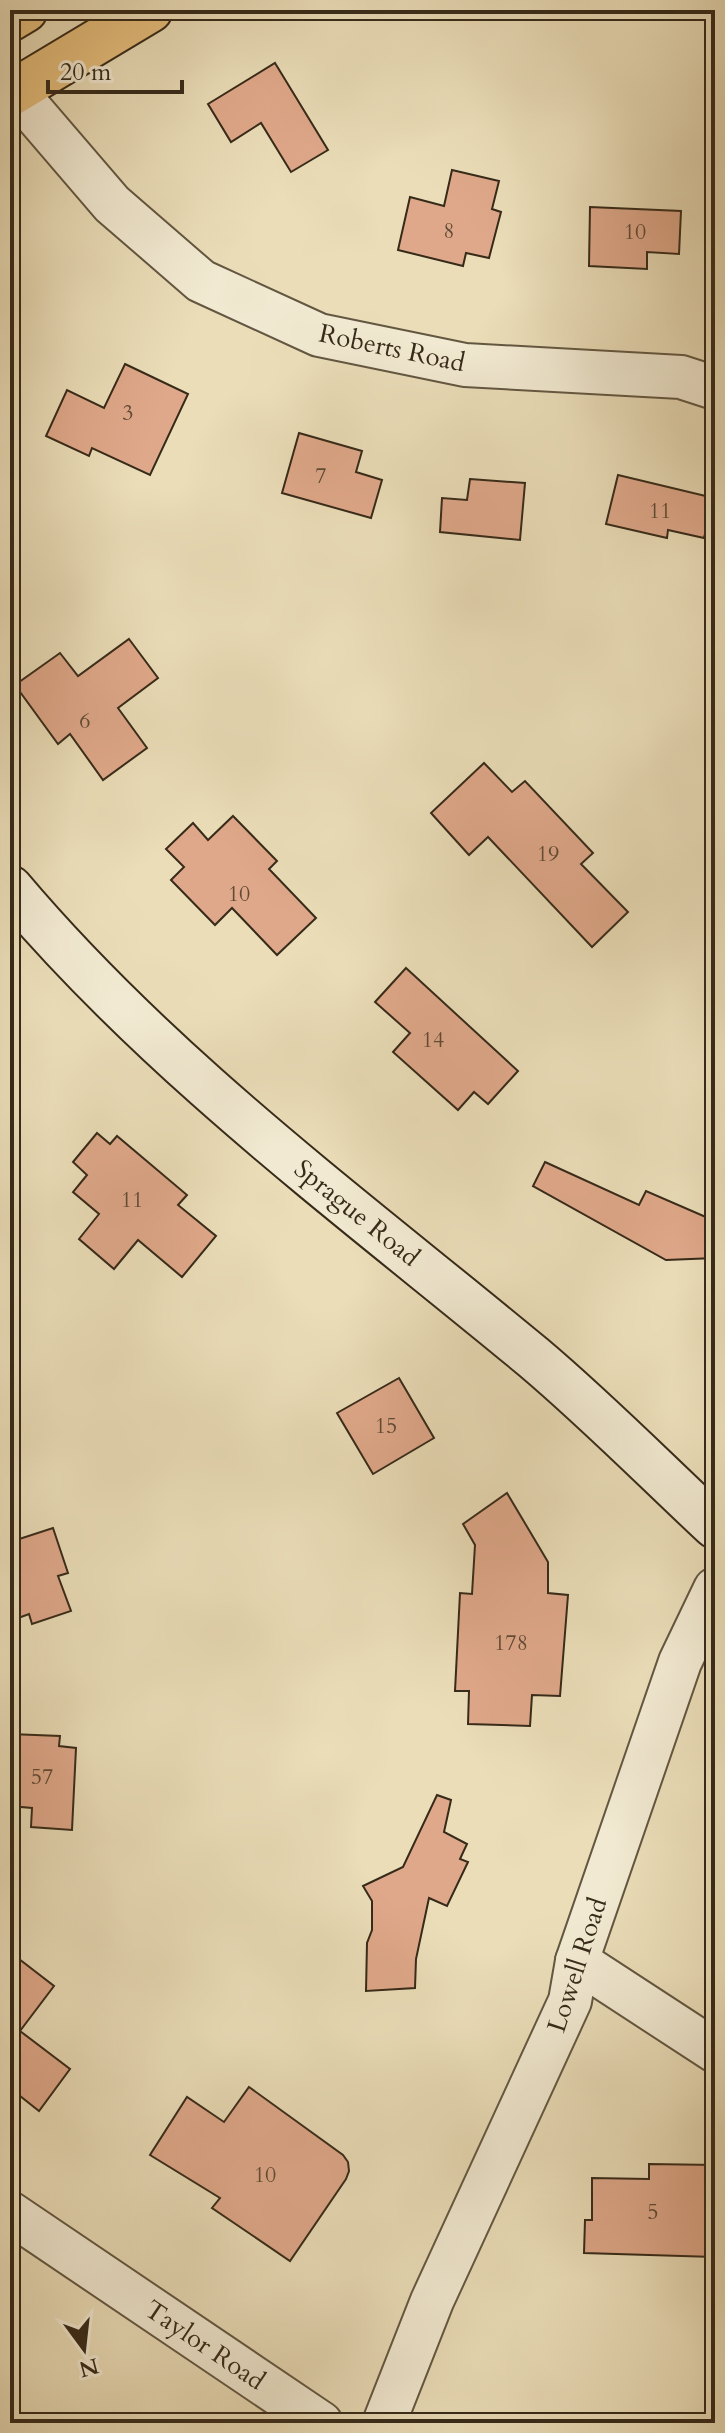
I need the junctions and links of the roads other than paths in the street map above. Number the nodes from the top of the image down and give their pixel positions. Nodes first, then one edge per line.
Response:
1 (25, 10) edge
2 (150, 10) edge
3 (10, 19) edge
4 (12, 92) edge
5 (715, 388) edge
6 (10, 888) edge
7 (715, 1526) edge
8 (715, 1589) edge
9 (577, 1961) junction
10 (715, 2051) edge
11 (10, 2213) edge
12 (321, 2423) edge
13 (384, 2423) edge

1 - 3 highway
2 - 4 highway
4 - 5 street, Roberts Road
6 - 7 street, Sprague Road
8 - 9 street, Lowell Road
9 - 10 street
9 - 13 street, Lowell Road
11 - 12 street, Taylor Road

